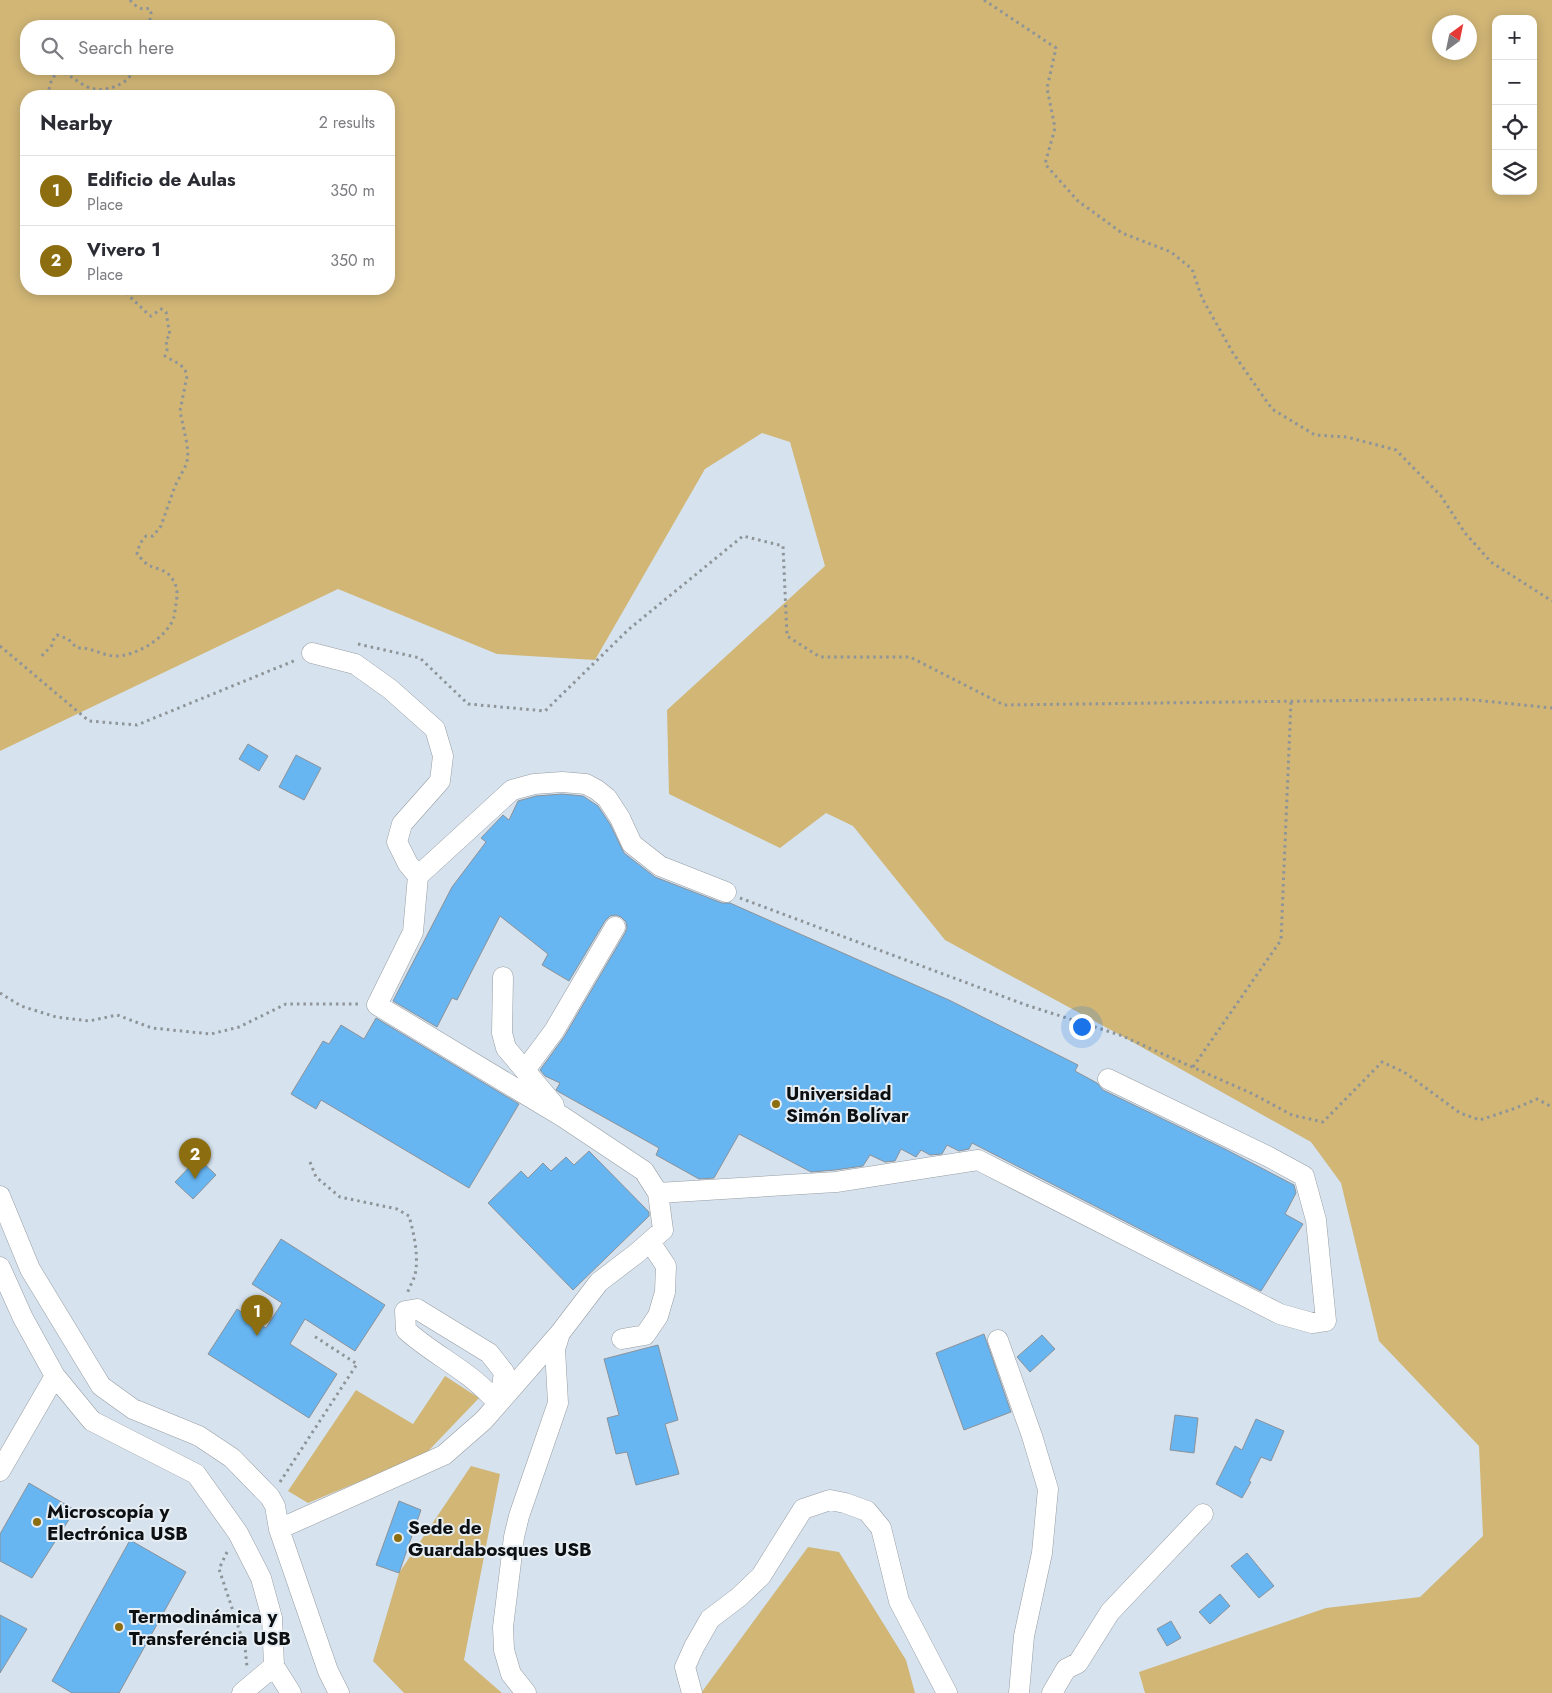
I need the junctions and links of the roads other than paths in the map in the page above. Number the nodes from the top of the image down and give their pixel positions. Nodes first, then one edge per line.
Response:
1 (312, 653) road end
2 (418, 876) junction
3 (726, 892) road end
4 (615, 927) dead end
5 (503, 977) dead end
6 (524, 1070) junction
7 (1108, 1080) dead end
8 (563, 1116) junction
9 (658, 1193) junction
10 (0, 1196) edge
11 (650, 1242) junction
12 (0, 1267) edge
13 (560, 1333) junction
14 (622, 1339) dead end
15 (998, 1340) dead end
16 (55, 1376) junction
17 (501, 1396) junction
18 (0, 1471) edge
19 (1203, 1514) dead end
20 (279, 1529) junction
21 (274, 1666) junction
22 (250, 1687) edge
23 (291, 1693) edge
24 (338, 1693) edge
25 (526, 1693) edge
26 (692, 1693) edge
27 (946, 1693) edge
28 (1019, 1693) edge
29 (1052, 1693) edge

1 - 2 lane
2 - 3 lane
2 - 8 lane
4 - 6 lane
5 - 6 lane
6 - 8 lane
7 - 9 lane
8 - 9 lane
9 - 11 lane
10 - 20 lane
11 - 13 lane
11 - 14 lane
12 - 16 lane
13 - 17 lane
13 - 25 lane
15 - 28 lane
16 - 18 lane
16 - 21 lane
17 - 17 lane
17 - 20 lane
19 - 29 lane
20 - 24 lane
21 - 22 lane
21 - 23 lane
26 - 27 lane

